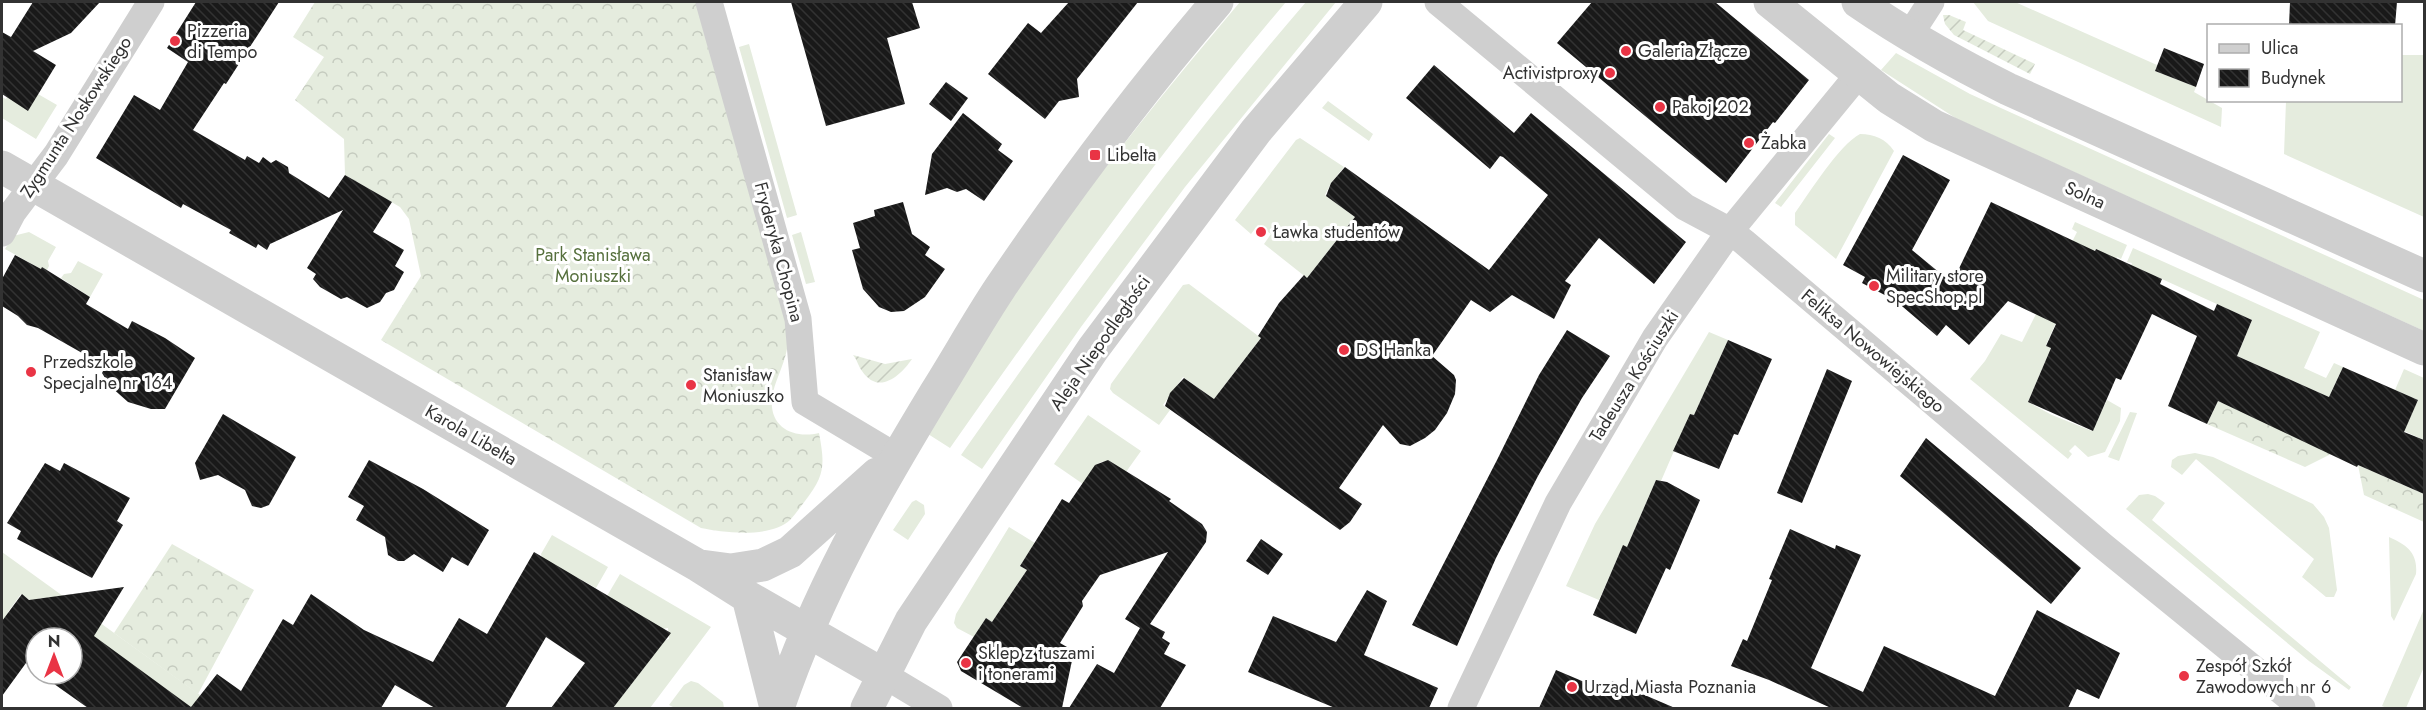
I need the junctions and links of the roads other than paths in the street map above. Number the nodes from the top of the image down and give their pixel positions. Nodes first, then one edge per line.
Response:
1 (151, 2) edge
2 (709, 2) edge
3 (1217, 2) edge
4 (1366, 2) edge
5 (1438, 2) edge
6 (1770, 2) edge
7 (1858, 2) edge
8 (1931, 2) edge
9 (1910, 36) junction
10 (1858, 75) junction
11 (2, 167) edge
12 (34, 185) junction
13 (1730, 231) junction
14 (2, 233) edge
15 (2424, 276) edge
16 (2424, 349) edge
17 (897, 457) junction
18 (699, 566) junction
19 (748, 597) junction
20 (807, 630) junction
21 (884, 675) junction
22 (777, 708) edge
23 (867, 708) edge
24 (939, 708) edge
25 (1461, 708) edge
26 (2302, 708) edge

1 - 12 street, Zygmunta Noskowskiego
2 - 17 street, Fryderyka Chopina
3 - 17 street
4 - 21 street, Aleja Niepodległości
5 - 13 street, Feliksa Nowowiejskiego
6 - 10 street, Solna
7 - 9 street
8 - 9 street
9 - 15 street
10 - 13 street, Tadeusza Kościuszki
10 - 16 street, Solna
11 - 12 street, Karola Libelta
12 - 14 street, Zygmunta Noskowskiego
12 - 18 street, Karola Libelta
13 - 25 street, Tadeusza Kościuszki
13 - 26 street, Feliksa Nowowiejskiego
17 - 18 street
17 - 20 street
18 - 19 street, Karola Libelta
19 - 20 street, Karola Libelta
19 - 22 street
20 - 21 street, Karola Libelta
20 - 22 street
21 - 23 street, Aleja Niepodległości
21 - 24 street, Karola Libelta

